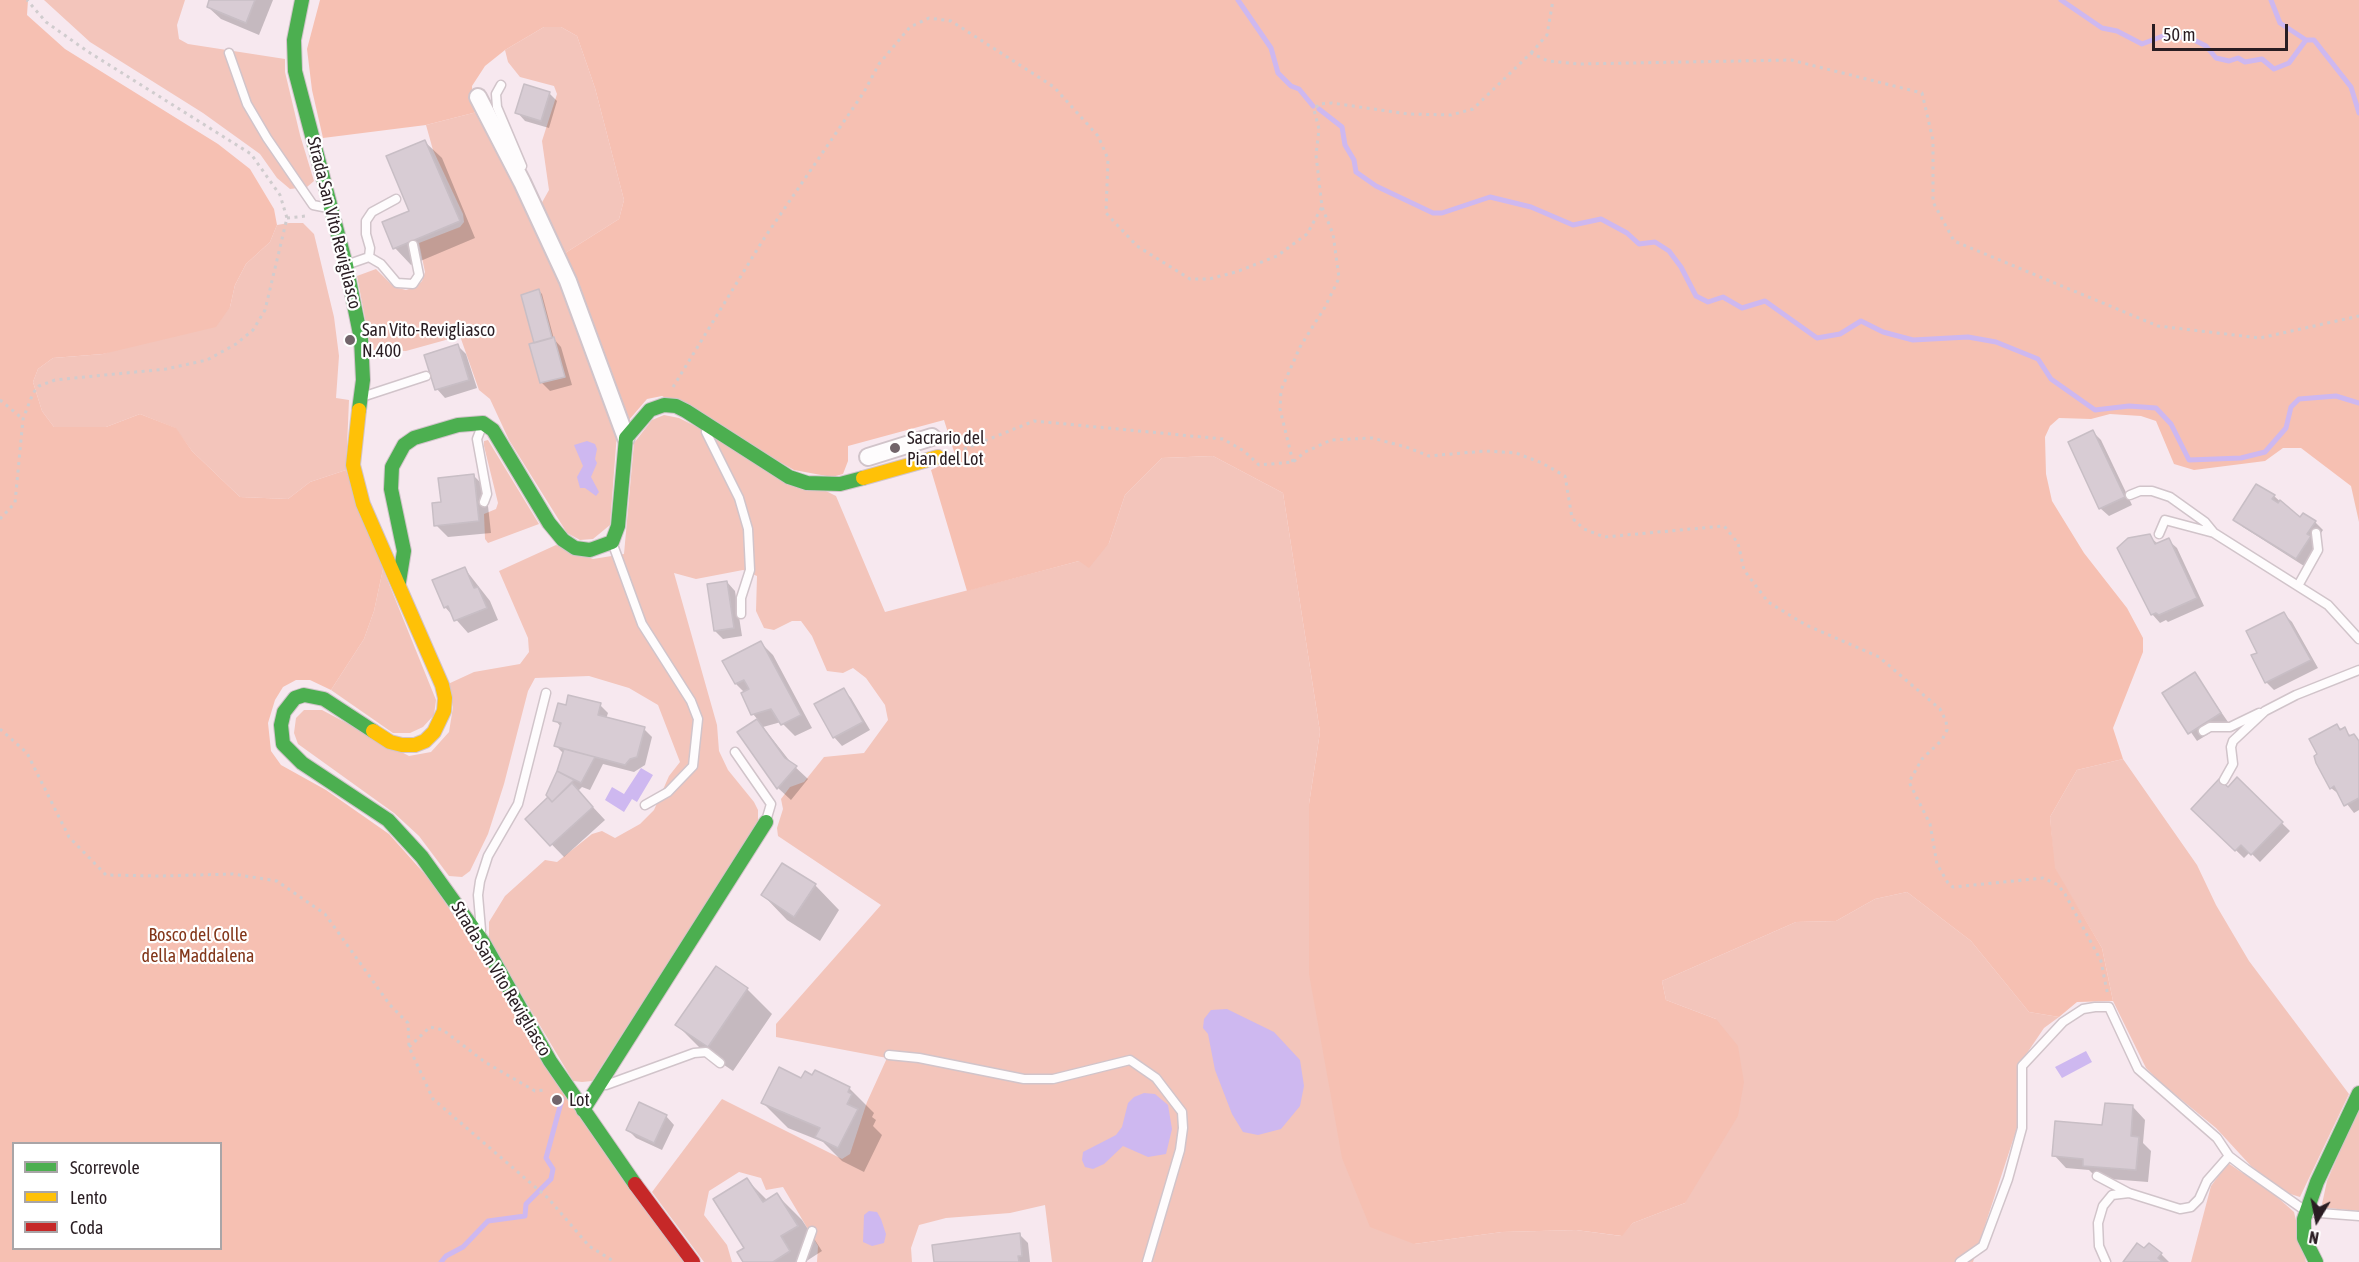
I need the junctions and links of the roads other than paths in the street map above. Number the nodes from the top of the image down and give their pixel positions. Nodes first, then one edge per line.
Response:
1 (302, 0) edge
2 (229, 53) dead end
3 (501, 85) dead end
4 (478, 97) dead end
5 (522, 182) junction
6 (396, 199) dead end
7 (331, 209) junction
8 (412, 245) dead end
9 (369, 257) junction
10 (346, 265) junction
11 (426, 376) dead end
12 (361, 397) junction
13 (701, 421) junction
14 (483, 423) junction
15 (932, 437) dead end
16 (626, 438) junction
17 (868, 457) dead end
18 (938, 457) road end
19 (2130, 495) dead end
20 (484, 502) dead end
21 (2214, 533) junction
22 (2316, 533) dead end
23 (2159, 534) dead end
24 (612, 542) junction
25 (399, 583) junction
26 (2298, 584) junction
27 (741, 614) dead end
28 (2359, 639) edge
29 (2359, 671) edge
30 (546, 693) dead end
31 (2265, 711) junction
32 (2203, 731) dead end
33 (735, 752) dead end
34 (2224, 780) dead end
35 (645, 805) dead end
36 (766, 822) joint
37 (483, 942) junction
38 (889, 1055) dead end
39 (720, 1063) dead end
40 (597, 1089) junction
41 (2359, 1093) edge
42 (584, 1110) junction
43 (2229, 1156) junction
44 (2097, 1176) dead end
45 (2129, 1193) junction
46 (2307, 1212) junction
47 (2359, 1216) edge
48 (812, 1231) dead end
49 (693, 1262) edge
50 (801, 1262) edge
51 (1147, 1262) edge
52 (1960, 1262) edge
53 (2106, 1262) edge
54 (2316, 1262) edge

1 - 7 street, Strada San Vito Revigliasco
2 - 7 lane
3 - 5 lane
4 - 5 street
5 - 16 street
6 - 9 lane
7 - 10 street, Strada San Vito Revigliasco
8 - 9 lane
9 - 10 lane
10 - 12 street, Strada San Vito Revigliasco
11 - 12 lane
12 - 25 street, Strada San Vito Revigliasco
13 - 16 street
13 - 18 street
13 - 27 lane
14 - 20 lane
14 - 24 street
14 - 25 street
15 - 17 street
16 - 24 street
19 - 21 lane
21 - 23 lane
21 - 26 lane
22 - 26 lane
24 - 35 lane
25 - 37 street, Strada San Vito Revigliasco
26 - 28 lane
29 - 31 lane
30 - 37 lane
31 - 32 lane
31 - 34 lane
33 - 36 lane
36 - 40 street
37 - 42 street, Strada San Vito Revigliasco
38 - 51 lane
39 - 40 lane
40 - 42 street
41 - 46 street
42 - 49 street, Strada San Vito Revigliasco
43 - 45 lane
43 - 46 lane
43 - 52 lane
44 - 45 lane
45 - 53 lane
46 - 47 lane
46 - 54 street
48 - 50 lane

